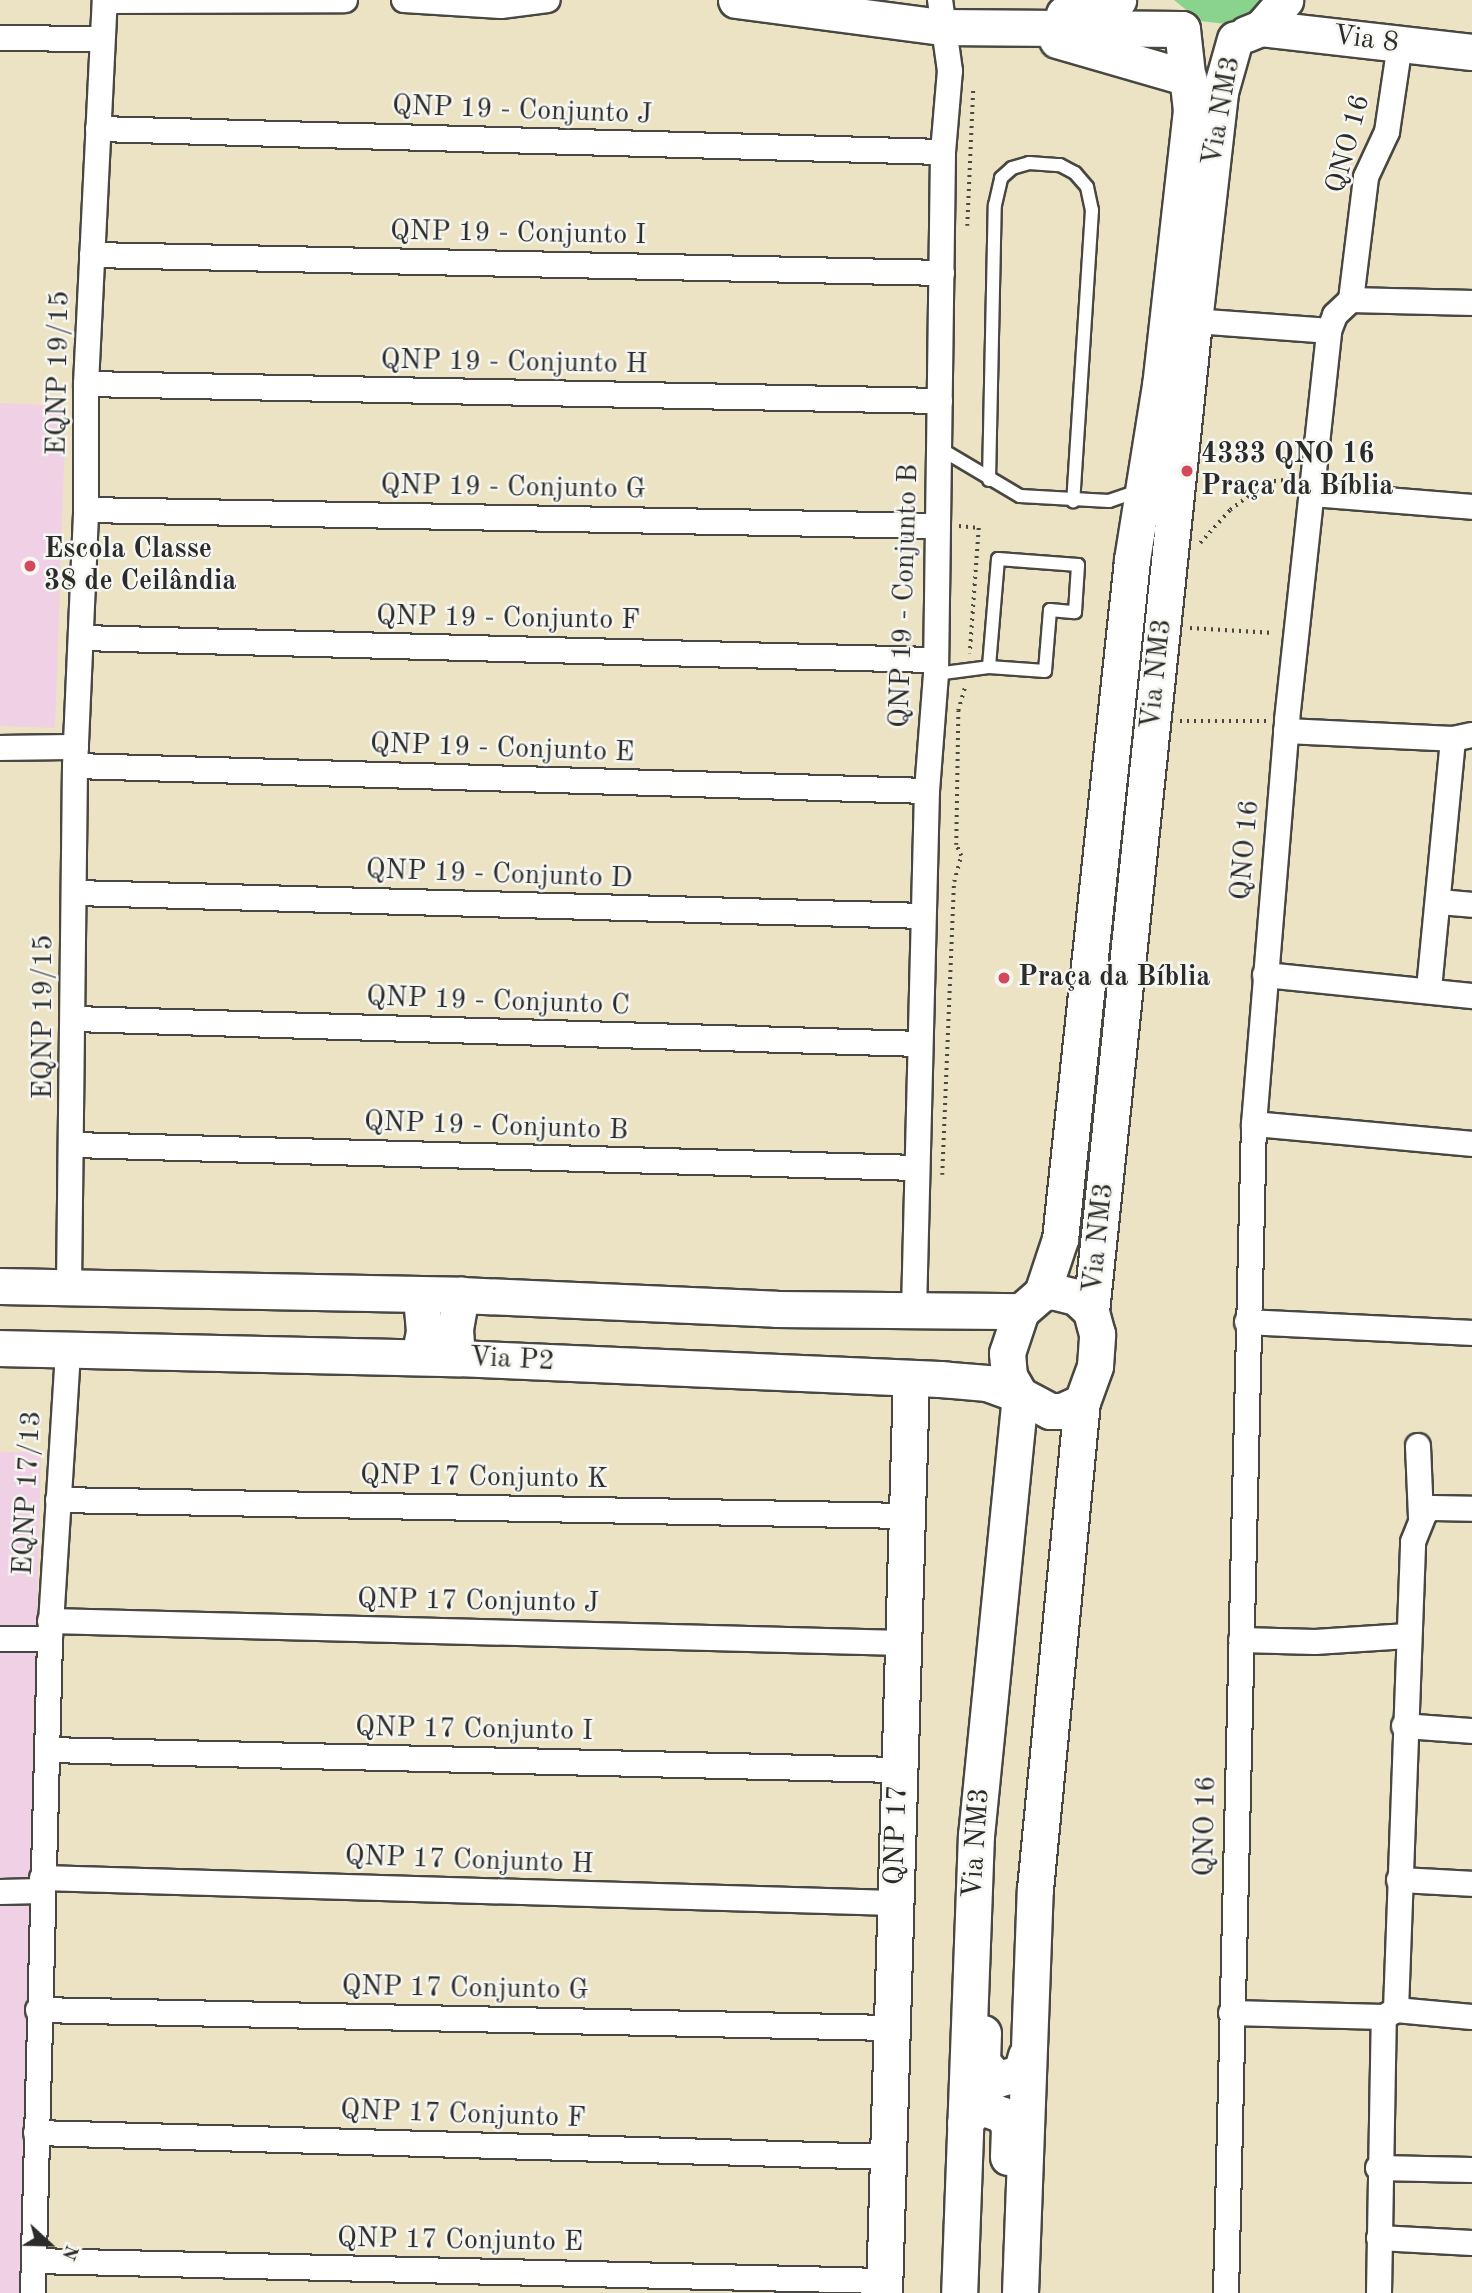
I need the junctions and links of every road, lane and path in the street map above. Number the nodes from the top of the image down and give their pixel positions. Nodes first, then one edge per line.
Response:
1 (345, 0) edge
2 (404, 0) edge
3 (548, 0) edge
4 (736, 0) edge
5 (1118, 0) edge
6 (1158, 0) edge
7 (1285, 0) edge
8 (106, 1) edge
9 (941, 14) edge
10 (1006, 27) junction
11 (1182, 29) junction
12 (1248, 34) junction
13 (0, 38) edge
14 (102, 39) junction
15 (1400, 44) junction
16 (1472, 52) edge
17 (1189, 78) junction
18 (98, 129) junction
19 (943, 152) junction
20 (92, 256) junction
21 (942, 273) junction
22 (1351, 300) junction
23 (1472, 303) edge
24 (1194, 321) junction
25 (1329, 331) junction
26 (86, 384) junction
27 (940, 401) junction
28 (939, 448) junction
29 (989, 480) junction
30 (1312, 487) junction
31 (1145, 488) junction
32 (1073, 501) junction
33 (1472, 508) edge
34 (86, 510) junction
35 (939, 526) junction
36 (1198, 546) dead end
37 (1181, 627) dead end
38 (1296, 635) junction
39 (81, 638) junction
40 (935, 667) junction
41 (989, 667) junction
42 (1171, 722) dead end
43 (1286, 725) junction
44 (1463, 737) edge
45 (0, 748) edge
46 (75, 757) junction
47 (927, 791) junction
48 (75, 893) junction
49 (1440, 902) junction
50 (1472, 905) edge
51 (923, 916) junction
52 (1265, 975) junction
53 (1429, 989) junction
54 (1472, 996) edge
55 (74, 1019) junction
56 (920, 1044) junction
57 (1254, 1124) junction
58 (1472, 1144) edge
59 (73, 1145) junction
60 (917, 1168) junction
61 (0, 1286) edge
62 (69, 1287) junction
63 (421, 1294) junction
64 (461, 1295) junction
65 (1032, 1302) junction
66 (914, 1311) junction
67 (1091, 1311) junction
68 (1247, 1322) junction
69 (1472, 1333) edge
70 (0, 1348) edge
71 (68, 1351) junction
72 (419, 1357) junction
73 (457, 1358) junction
74 (911, 1378) junction
75 (1020, 1395) junction
76 (1082, 1402) junction
77 (1418, 1446) dead end
78 (58, 1500) junction
79 (1472, 1509) edge
80 (910, 1516) junction
81 (1420, 1517) junction
82 (50, 1630) junction
83 (1408, 1636) junction
84 (0, 1639) edge
85 (1241, 1640) junction
86 (903, 1643) junction
87 (1404, 1726) junction
88 (1472, 1731) edge
89 (48, 1750) junction
90 (899, 1770) junction
91 (976, 1834) junction
92 (1399, 1880) junction
93 (41, 1884) junction
94 (1472, 1884) edge
95 (0, 1892) edge
96 (894, 1903) junction
97 (38, 2010) junction
98 (1231, 2013) junction
99 (1390, 2014) junction
100 (1472, 2017) edge
101 (890, 2028) junction
102 (1026, 2056) junction
103 (964, 2123) junction
104 (36, 2133) junction
105 (888, 2157) junction
106 (1378, 2168) junction
107 (1472, 2170) edge
108 (1379, 2238) junction
109 (1472, 2243) edge
110 (34, 2261) junction
111 (884, 2287) edge
112 (33, 2293) edge
113 (959, 2293) edge
114 (1014, 2293) edge
115 (1020, 2293) edge
116 (1226, 2293) edge
117 (1379, 2293) edge

1 - 8 street
2 - 3 street
4 - 9 main road
5 - 10 main road
6 - 11 main road
7 - 12 main road
8 - 14 street, EQNP 19/15
9 - 10 main road
9 - 19 street, QNP 19 - Conjunto B
10 - 11 main road, Via 8
10 - 17 main road
11 - 12 main road, Via 8
11 - 17 main road, Via NM3
12 - 15 main road, Via 8
12 - 24 main road, Via NM3
13 - 14 street
14 - 18 street, EQNP 19/15
15 - 16 main road, Via 8
15 - 22 street, QNO 16
17 - 31 main road, Via NM3
18 - 19 street, QNP 19 - Conjunto J
18 - 20 street, EQNP 19/15
19 - 21 street, QNP 19 - Conjunto B
20 - 21 street, QNP 19 - Conjunto I
20 - 26 street, EQNP 19/15
21 - 27 street, QNP 19 - Conjunto B
22 - 23 street
22 - 25 street, QNO 16
24 - 25 street
24 - 67 main road, Via NM3
25 - 30 street, QNO 16
26 - 27 street, QNP 19 - Conjunto H
26 - 34 street, EQNP 19/15
27 - 28 street, QNP 19 - Conjunto B
28 - 29 lane
28 - 35 street, QNP 19 - Conjunto B
29 - 32 lane
29 - 32 lane
30 - 33 street
30 - 36 path
30 - 38 street, QNO 16
31 - 32 lane
31 - 65 main road, Via NM3
34 - 35 street, QNP 19 - Conjunto G
34 - 39 street, EQNP 19/15
35 - 40 street, QNP 19 - Conjunto B
37 - 38 path
38 - 43 street, QNO 16
39 - 40 street, QNP 19 - Conjunto F
39 - 46 street, EQNP 19/15
40 - 41 lane
40 - 47 street, QNP 19 - Conjunto B
41 - 41 lane
42 - 43 path
43 - 44 street
43 - 52 street, QNO 16
44 - 49 street
45 - 46 street
46 - 47 street, QNP 19 - Conjunto E
46 - 48 street, EQNP 19/15
47 - 51 street, QNP 19 - Conjunto B
48 - 51 street, QNP 19 - Conjunto D
48 - 55 street, EQNP 19/15
49 - 50 street
49 - 53 street
51 - 56 street, QNP 19 - Conjunto B
52 - 53 street
52 - 57 street, QNO 16
53 - 54 street
55 - 56 street, QNP 19 - Conjunto C
55 - 59 street, EQNP 19/15
56 - 60 street, QNP 19 - Conjunto B
57 - 58 street
57 - 68 street, QNO 16
59 - 60 street, QNP 19 - Conjunto B
59 - 62 street, EQNP 19/15
60 - 66 street, QNP 19 - Conjunto B
61 - 62 main road
62 - 63 main road
63 - 64 main road
63 - 72 main road
64 - 66 main road
64 - 73 main road
65 - 66 main road
65 - 67 main road
65 - 75 main road
67 - 76 main road
68 - 69 street
68 - 85 street, QNO 16
70 - 71 main road, Via P2
71 - 72 main road, Via P2
71 - 78 street, EQNP 17/13
72 - 73 main road, Via P2
73 - 74 main road, Via P2
74 - 75 main road, Via P2
74 - 80 main road, QNP 17
75 - 76 main road
75 - 91 main road, Via NM3
76 - 102 main road
77 - 81 street
78 - 80 street, QNP 17 Conjunto K
78 - 82 street, EQNP 17/13
79 - 81 street
80 - 86 main road, QNP 17
81 - 83 street
82 - 84 street
82 - 86 street, QNP 17 Conjunto J
82 - 89 street, EQNP 17/13
83 - 85 street
83 - 87 street
85 - 98 street, QNO 16
86 - 90 main road, QNP 17
87 - 88 street
87 - 92 street
89 - 90 street, QNP 17 Conjunto I
89 - 93 street, EQNP 17/13
90 - 96 main road, QNP 17
91 - 102 main road
91 - 103 main road, Via NM3
92 - 94 street
92 - 99 street
93 - 95 street
93 - 96 street, QNP 17 Conjunto H
93 - 97 street, EQNP 17/13
96 - 101 main road, QNP 17
97 - 101 street, QNP 17 Conjunto G
97 - 104 street, EQNP 17/13
98 - 99 street
98 - 116 street, QNO 16
99 - 100 street
99 - 106 street
101 - 105 main road, QNP 17
102 - 115 main road
103 - 113 main road, Via NM3
103 - 114 main road
104 - 105 street, QNP 17 Conjunto F
104 - 110 street, EQNP 17/13
105 - 111 main road, QNP 17
106 - 107 street
106 - 108 street
108 - 109 street
108 - 117 street
110 - 111 street, QNP 17 Conjunto E
110 - 112 street, EQNP 17/13

